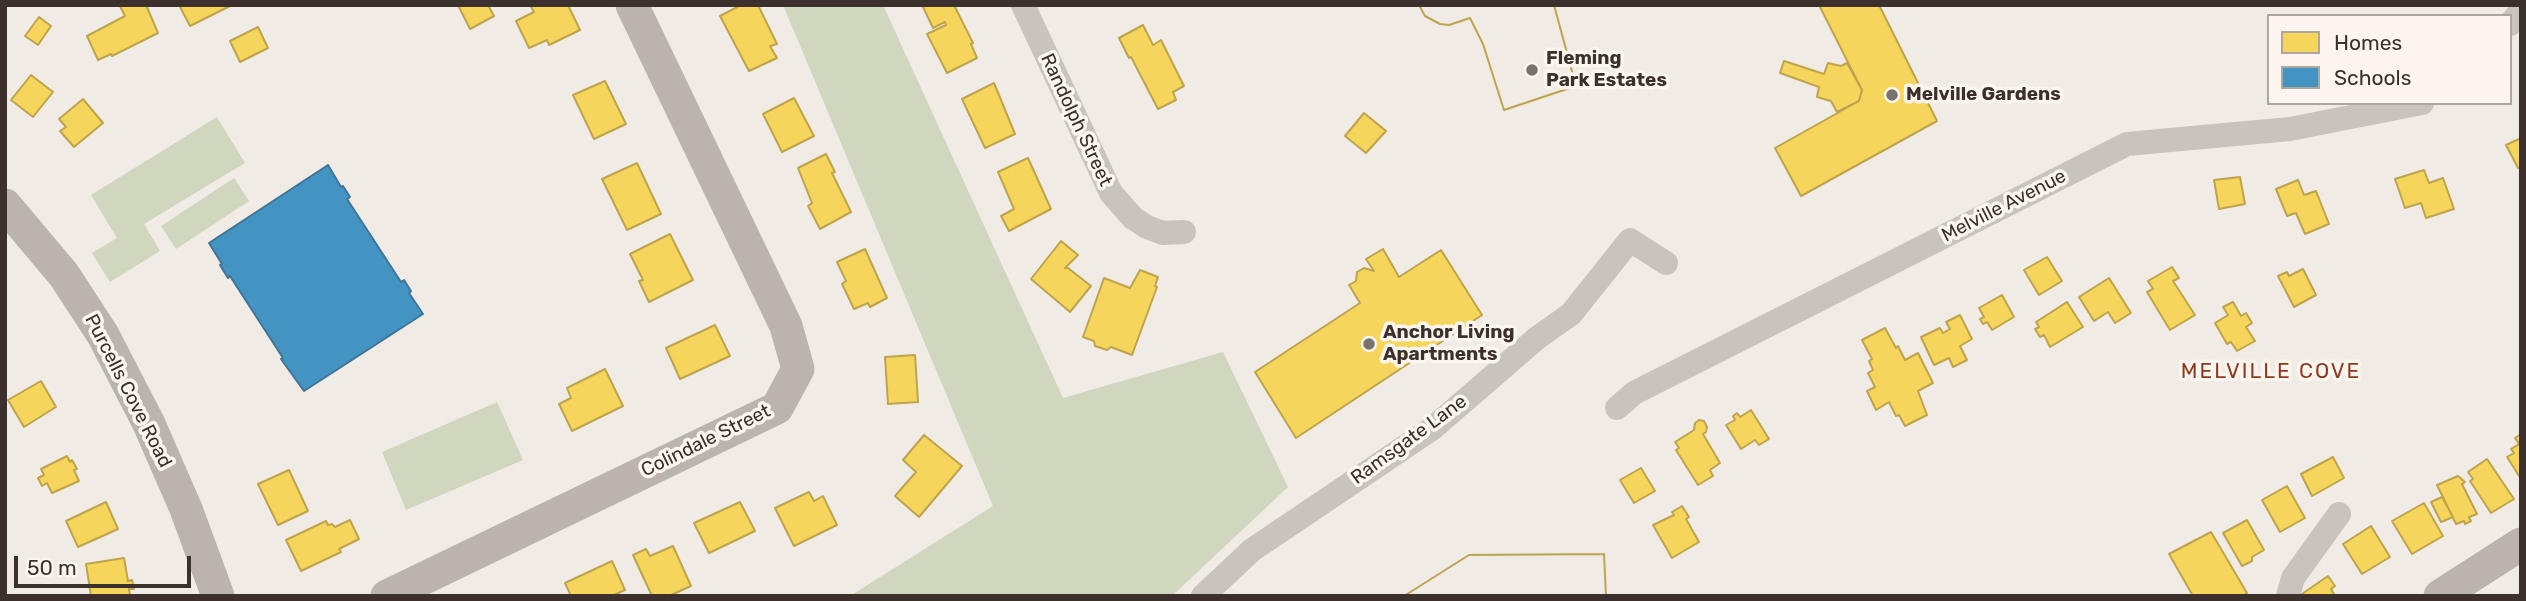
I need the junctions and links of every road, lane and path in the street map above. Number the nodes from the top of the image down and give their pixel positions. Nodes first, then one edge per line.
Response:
1 (632, 5) edge
2 (1023, 5) edge
3 (2412, 105) edge
4 (5, 205) edge
5 (1184, 232) dead end
6 (1665, 262) dead end
7 (1617, 408) dead end
8 (2339, 514) dead end
9 (2521, 544) edge
10 (218, 596) edge
11 (387, 596) edge
12 (1203, 596) edge
13 (2288, 596) edge
14 (2440, 596) edge

1 - 11 street, Colindale Street
2 - 5 street, Randolph Street
3 - 7 street, Melville Avenue
4 - 10 street, Purcells Cove Road
6 - 12 street, Ramsgate Lane
8 - 13 street
9 - 14 street

